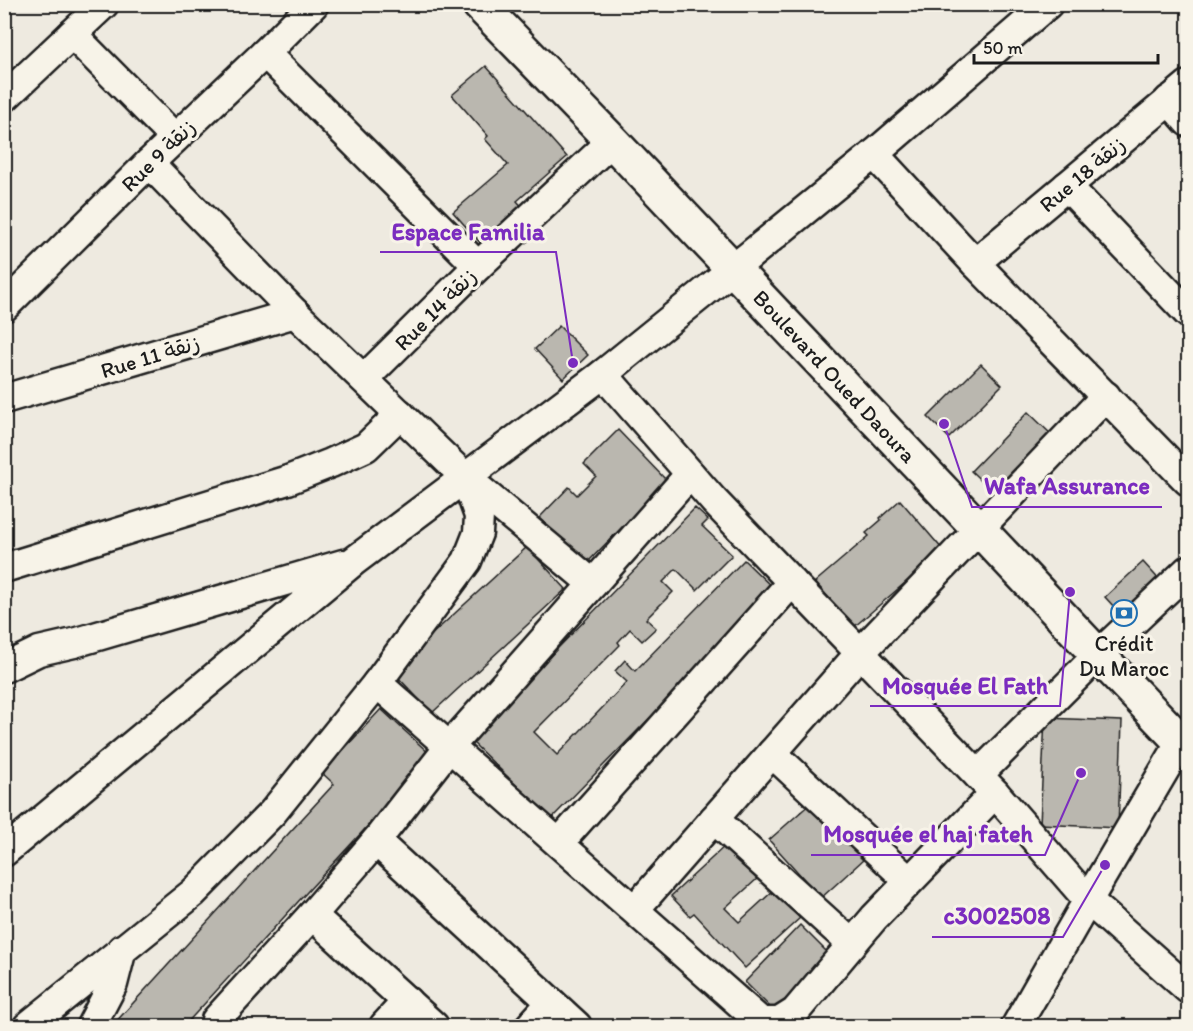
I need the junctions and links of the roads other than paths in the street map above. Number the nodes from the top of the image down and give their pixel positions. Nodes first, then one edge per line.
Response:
1 (104, 4) edge
2 (314, 4) edge
3 (479, 4) edge
4 (1048, 4) edge
5 (72, 34) junction
6 (265, 52) junction
7 (1179, 93) edge
8 (4, 98) edge
9 (1188, 122) edge
10 (175, 138) junction
11 (612, 141) junction
12 (874, 154) junction
13 (149, 163) junction
14 (1067, 186) junction
15 (975, 263) junction
16 (478, 266) junction
17 (733, 269) junction
18 (4, 307) edge
19 (295, 313) junction
20 (1188, 313) edge
21 (603, 374) junction
22 (364, 379) junction
23 (1106, 396) junction
24 (4, 399) edge
25 (400, 414) junction
26 (690, 474) junction
27 (465, 477) junction
28 (1188, 481) edge
29 (979, 529) junction
30 (354, 561) junction
31 (4, 568) edge
32 (1188, 570) edge
33 (792, 582) junction
34 (593, 584) junction
35 (860, 653) junction
36 (1098, 655) junction
37 (4, 668) edge
38 (377, 683) junction
39 (1186, 741) edge
40 (450, 746) junction
41 (772, 753) junction
42 (986, 784) junction
43 (714, 819) junction
44 (376, 841) junction
45 (559, 843) junction
46 (4, 852) edge
47 (909, 882) junction
48 (1088, 900) junction
49 (635, 909) junction
50 (312, 915) junction
51 (852, 944) junction
52 (122, 950) junction
53 (1188, 989) edge
54 (407, 1001) junction
55 (551, 1003) junction
56 (28, 1026) edge
57 (91, 1026) edge
58 (215, 1026) edge
59 (384, 1026) edge
60 (434, 1026) edge
61 (530, 1026) edge
62 (577, 1026) edge
63 (1016, 1026) edge

1 - 5 street
2 - 6 street, Rue 9 زنقة
3 - 11 street, Boulevard Oued Daoura
4 - 12 street
5 - 8 street
5 - 10 street
6 - 10 street, Rue 9 زنقة
6 - 16 street
7 - 9 street
7 - 14 street, Rue 18 زنقة
10 - 13 street, Rue 9 زنقة
11 - 16 street, Rue 14 زنقة
11 - 17 street, Boulevard Oued Daoura
12 - 15 street
12 - 17 street
13 - 18 street, Rue 9 زنقة
13 - 19 street
14 - 15 street, Rue 18 زنقة
14 - 20 street
15 - 23 street
16 - 22 street, Rue 14 زنقة
17 - 21 street
17 - 29 street, Boulevard Oued Daoura
19 - 22 street
19 - 24 street, Rue 11 زنقة
21 - 26 street
21 - 27 street
22 - 25 street
23 - 28 street
23 - 29 street
25 - 27 street
25 - 31 street
26 - 33 street
26 - 34 street
27 - 30 street
27 - 34 street
27 - 38 street
29 - 35 street
29 - 36 street, Boulevard Oued Daoura
30 - 37 street
30 - 46 street
32 - 36 street
33 - 35 street
33 - 45 street
34 - 40 street
35 - 41 street
35 - 42 street
36 - 39 street, Boulevard Oued Daoura
36 - 42 street
38 - 40 street
38 - 52 street
39 - 48 street
40 - 44 street
40 - 45 street
41 - 43 street
41 - 47 street
42 - 47 street
42 - 48 street
43 - 49 street
43 - 51 street
44 - 50 street
44 - 55 street
45 - 49 street
47 - 51 street
48 - 53 street
48 - 63 street
49 - 51 street
50 - 54 street
50 - 58 street
52 - 56 street
52 - 57 street
54 - 59 street
54 - 60 street
55 - 61 street
55 - 62 street

